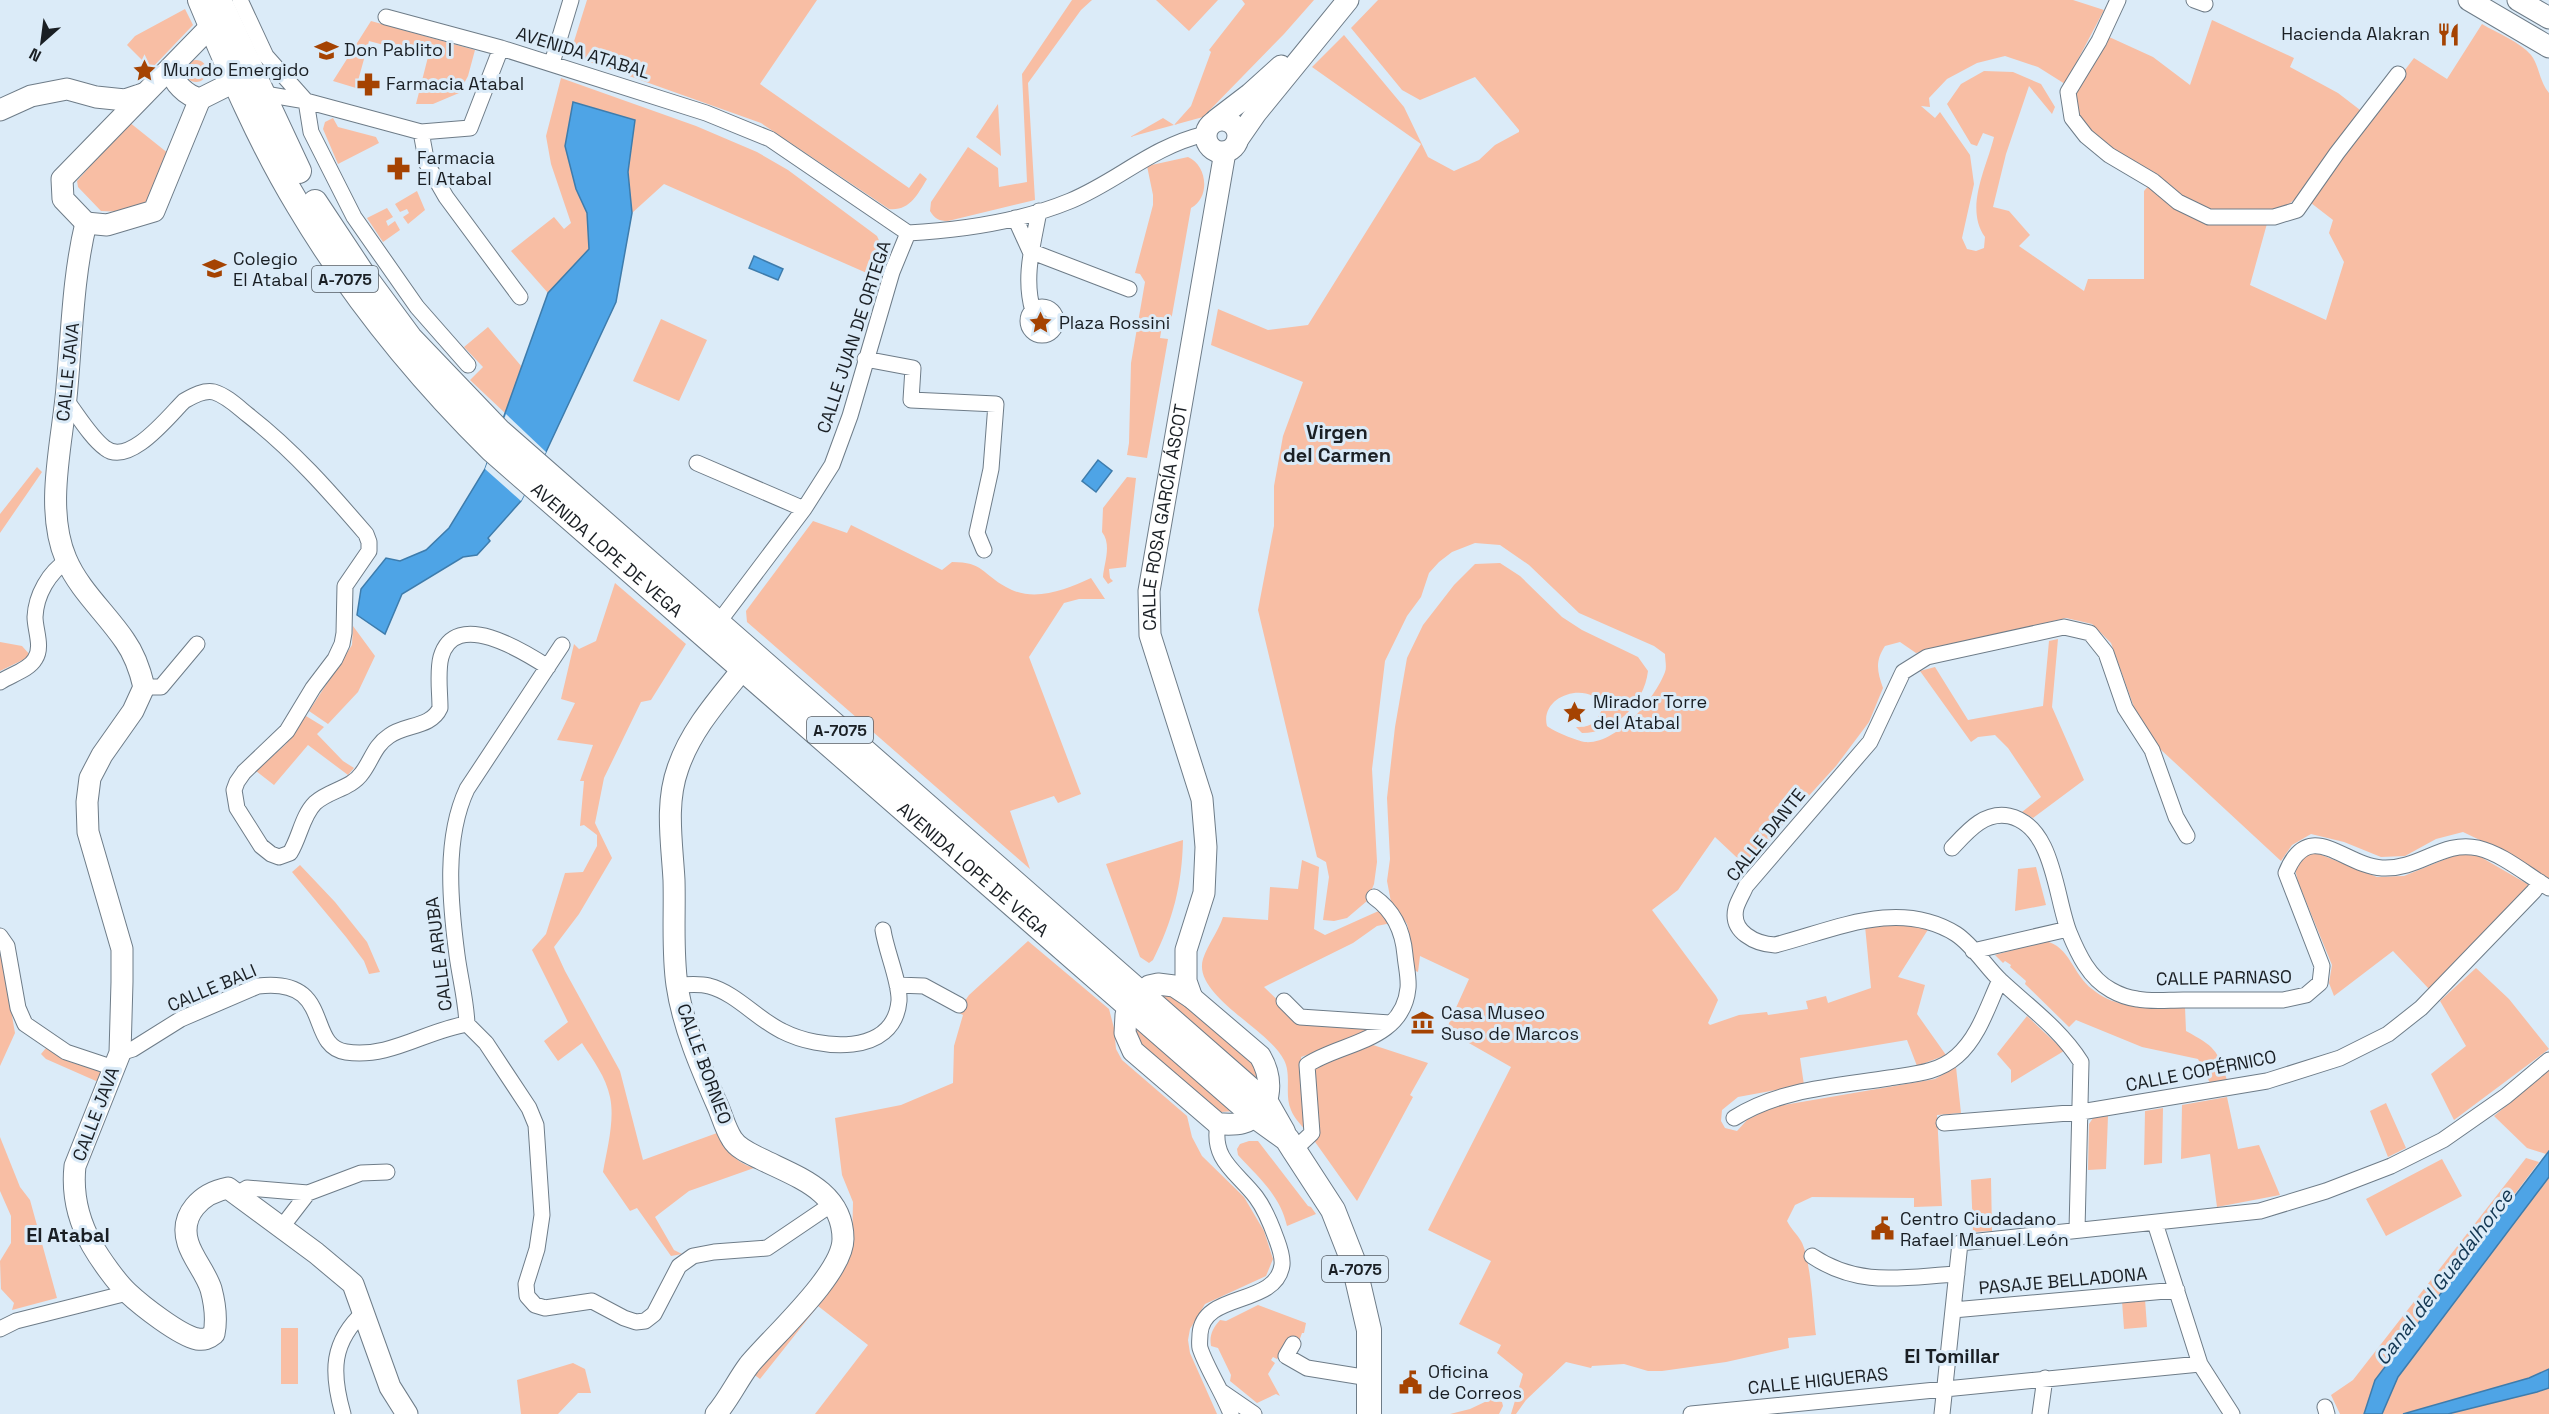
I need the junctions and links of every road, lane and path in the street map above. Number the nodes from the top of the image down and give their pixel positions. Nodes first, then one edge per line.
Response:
1 (200, 0) edge
2 (219, 0) edge
3 (240, 0) edge
4 (571, 0) edge
5 (2118, 0) edge
6 (2469, 0) edge
7 (2518, 0) edge
8 (1342, 7) edge
9 (386, 17) dead end
10 (2549, 18) edge
11 (211, 26) junction
12 (2549, 47) edge
13 (501, 48) junction
14 (2549, 52) edge
15 (2549, 61) edge
16 (552, 63) junction
17 (170, 69) junction
18 (2398, 74) dead end
19 (254, 76) junction
20 (143, 94) junction
21 (96, 97) junction
22 (200, 99) junction
23 (306, 101) junction
24 (1248, 108) junction
25 (0, 110) edge
26 (1210, 127) junction
27 (110, 129) junction
28 (421, 132) junction
29 (1232, 145) junction
30 (1039, 211) junction
31 (1015, 218) junction
32 (86, 223) junction
33 (908, 234) junction
34 (1030, 251) junction
35 (1129, 289) dead end
36 (520, 297) dead end
37 (1033, 311) dead end
38 (865, 359) junction
39 (468, 365) dead end
40 (66, 400) junction
41 (697, 463) dead end
42 (535, 475) junction
43 (804, 509) junction
44 (984, 550) dead end
45 (67, 561) junction
46 (718, 623) junction
47 (197, 644) dead end
48 (562, 645) dead end
49 (548, 667) junction
50 (742, 670) junction
51 (0, 682) edge
52 (144, 687) junction
53 (2187, 836) dead end
54 (1952, 848) dead end
55 (2544, 885) edge
56 (1374, 897) dead end
57 (2068, 929) junction
58 (883, 930) dead end
59 (0, 936) edge
60 (1186, 950) junction
61 (1973, 951) junction
62 (2000, 980) junction
63 (676, 985) junction
64 (897, 985) junction
65 (1143, 994) junction
66 (1192, 998) junction
67 (1284, 1001) dead end
68 (960, 1005) dead end
69 (1390, 1023) junction
70 (466, 1024) junction
71 (2549, 1060) edge
72 (117, 1061) junction
73 (1261, 1110) junction
74 (2081, 1112) junction
75 (1734, 1118) dead end
76 (1944, 1122) dead end
77 (1218, 1124) junction
78 (1291, 1145) junction
79 (387, 1172) dead end
80 (308, 1193) junction
81 (237, 1194) junction
82 (832, 1204) junction
83 (2155, 1223) junction
84 (281, 1228) junction
85 (2077, 1230) junction
86 (1812, 1256) dead end
87 (1957, 1274) junction
88 (2177, 1290) junction
89 (127, 1293) junction
90 (1953, 1310) junction
91 (365, 1311) junction
92 (0, 1329) edge
93 (1293, 1344) dead end
94 (2200, 1364) junction
95 (1369, 1378) junction
96 (2044, 1378) junction
97 (1945, 1388) junction
98 (1222, 1392) junction
99 (343, 1414) edge
100 (407, 1414) edge
101 (716, 1414) edge
102 (1231, 1414) edge
103 (1254, 1414) edge
104 (1369, 1414) edge
105 (1691, 1414) edge
106 (1942, 1414) edge
107 (2040, 1414) edge
108 (2232, 1414) edge

1 - 11 main road, AVENIDA LOPE DE VEGA / A-7075
2 - 19 main road, AVENIDA LOPE DE VEGA / A-7075
3 - 19 street, AVENIDA LOPE DE VEGA
4 - 16 street
5 - 18 street
6 - 12 street
7 - 10 street
8 - 24 street, CALLE ROSA GARCÍA ÁSCOT
9 - 13 street
11 - 17 street
11 - 19 main road, AVENIDA LOPE DE VEGA / A-7075
13 - 16 street, AVENIDA ATABAL
13 - 28 street, AVENIDA ATABAL
14 - 15 street
16 - 33 street, AVENIDA ATABAL
17 - 20 street
17 - 22 street
19 - 22 street
19 - 23 street, AVENIDA ATABAL
19 - 23 street, AVENIDA LOPE DE VEGA
19 - 42 main road, AVENIDA LOPE DE VEGA / A-7075
20 - 21 street
20 - 27 street
21 - 25 street
21 - 27 street
22 - 32 street
23 - 28 street, AVENIDA ATABAL
23 - 39 street
24 - 26 street, CALLE ROSA GARCÍA ÁSCOT
24 - 29 street, CALLE ROSA GARCÍA ÁSCOT
26 - 29 street
26 - 29 street
26 - 30 street, CALLE JUAN DE ORTEGA
27 - 32 street
28 - 36 street
29 - 60 street, CALLE ROSA GARCÍA ÁSCOT
30 - 31 street, CALLE JUAN DE ORTEGA
30 - 34 street
31 - 33 street, CALLE JUAN DE ORTEGA
31 - 34 street
32 - 40 street, CALLE JAVA
33 - 38 street, CALLE JUAN DE ORTEGA
34 - 35 street
34 - 37 street
38 - 43 street, CALLE JUAN DE ORTEGA
38 - 44 street
40 - 45 street, CALLE JAVA
40 - 49 street
41 - 43 street
42 - 46 main road, AVENIDA LOPE DE VEGA / A-7075
42 - 50 main road, AVENIDA LOPE DE VEGA / A-7075
43 - 46 street, CALLE JUAN DE ORTEGA
45 - 51 street
45 - 52 street, CALLE JAVA
46 - 65 main road, AVENIDA LOPE DE VEGA / A-7075
47 - 52 street
48 - 49 street, CALLE ARUBA
49 - 70 street, CALLE ARUBA
50 - 63 street, CALLE BORNEO
50 - 65 main road, AVENIDA LOPE DE VEGA / A-7075
52 - 72 street, CALLE JAVA
53 - 61 street, CALLE DANTE
54 - 57 street, CALLE PARNASO
55 - 57 street, CALLE PARNASO
55 - 74 street, CALLE COPÉRNICO
56 - 69 street
57 - 61 street
58 - 64 street
59 - 72 street
60 - 65 street, CALLE ROSA GARCÍA ÁSCOT
60 - 66 street, CALLE ROSA GARCÍA ÁSCOT
61 - 62 street, CALLE DANTE
62 - 74 street, CALLE DANTE
62 - 75 street
63 - 64 street
63 - 82 street, CALLE BORNEO
64 - 68 street
65 - 66 street
65 - 73 main road, AVENIDA LOPE DE VEGA / A-7075
65 - 77 street
66 - 73 street
67 - 69 street
69 - 78 street
70 - 72 street, CALLE BALI
70 - 82 street, CALLE ARUBA
71 - 83 street
72 - 89 street, CALLE JAVA
73 - 77 street
73 - 78 main road, AVENIDA LOPE DE VEGA / A-7075
74 - 76 street, CALLE COPÉRNICO
74 - 85 street, CALLE DANTE
77 - 98 street
78 - 95 main road, A-7075
79 - 80 street, CALLE JAVA
80 - 81 street, CALLE JAVA
80 - 84 street
81 - 84 street
81 - 89 street, CALLE JAVA
82 - 101 street, CALLE BORNEO
83 - 85 street
83 - 88 street
84 - 91 street
85 - 87 street
86 - 87 street
87 - 90 street
88 - 90 street, PASAJE BELLADONA
88 - 94 street
89 - 92 street
90 - 97 street
91 - 99 street
91 - 100 street
93 - 95 street
94 - 96 street, CALLE HIGUERAS
94 - 108 street
95 - 104 main road, A-7075
96 - 97 street, CALLE HIGUERAS
96 - 107 street
97 - 105 street, CALLE HIGUERAS
97 - 106 street
98 - 102 street
98 - 103 street

